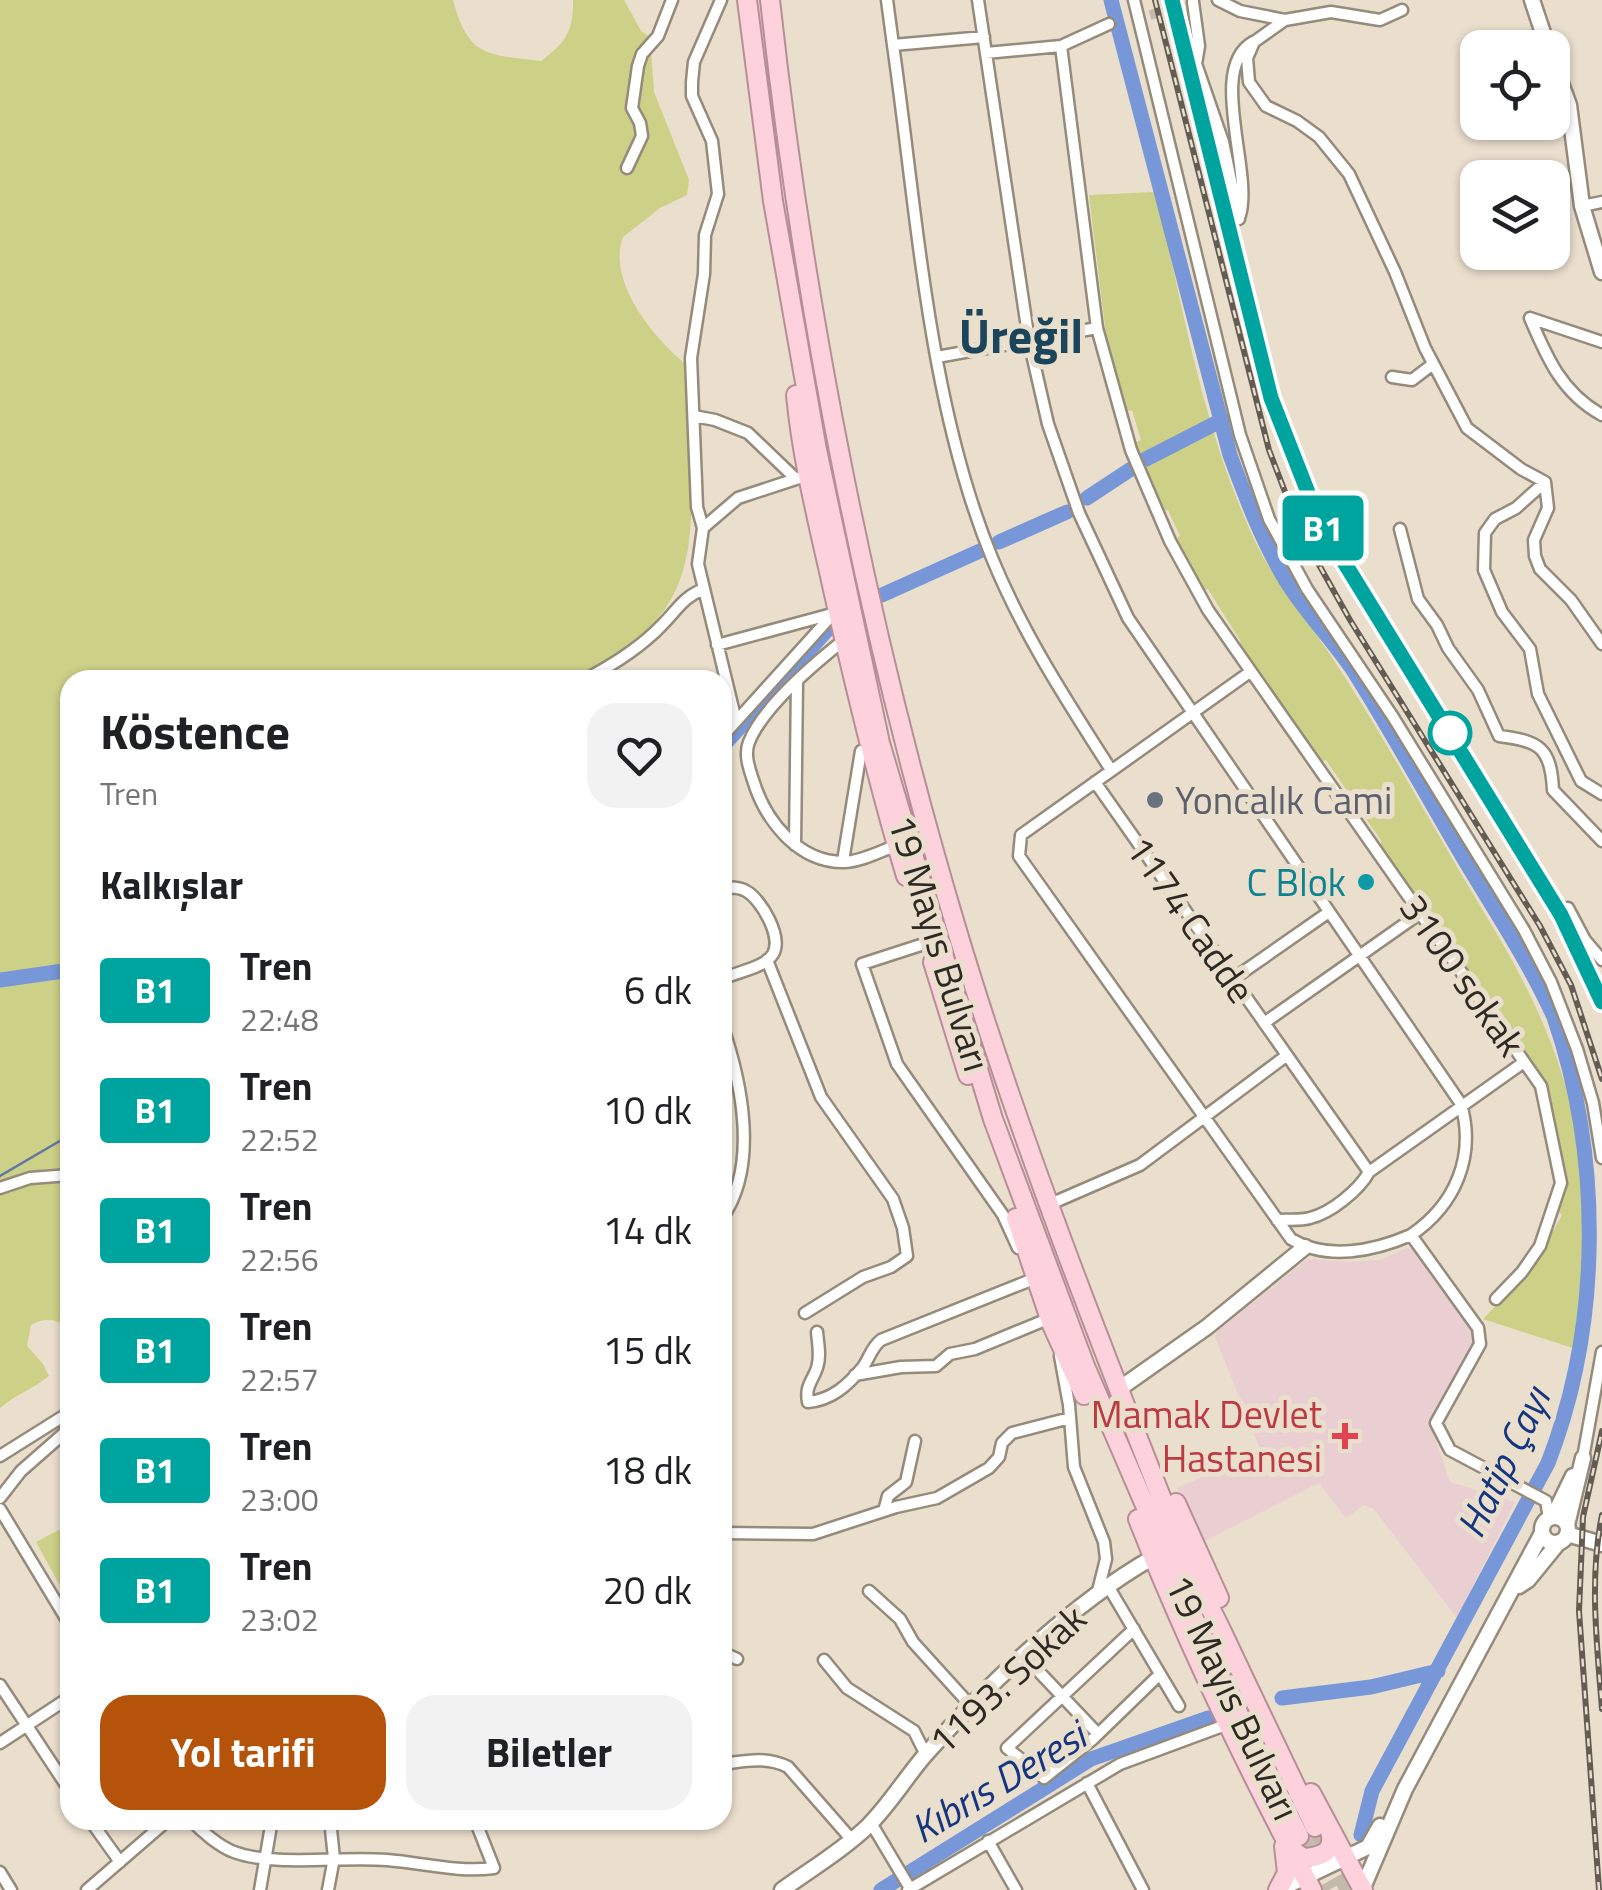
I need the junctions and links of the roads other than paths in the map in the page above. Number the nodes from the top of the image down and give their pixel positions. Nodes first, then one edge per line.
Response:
1 (672, 0) edge
2 (721, 0) edge
3 (744, 0) edge
4 (770, 0) edge
5 (780, 0) edge
6 (887, 0) edge
7 (978, 0) edge
8 (1134, 0) edge
9 (1218, 0) edge
10 (1532, 0) edge
11 (1191, 2) edge
12 (1402, 10) dead end
13 (1285, 20) junction
14 (1109, 24) dead end
15 (1542, 30) edge
16 (984, 37) junction
17 (1254, 42) junction
18 (893, 45) junction
19 (1061, 46) junction
20 (986, 54) junction
21 (1570, 114) edge
22 (784, 122) junction
23 (627, 168) dead end
24 (1602, 202) edge
25 (1582, 206) junction
26 (1602, 272) edge
27 (1097, 328) junction
28 (796, 330) junction
29 (1028, 341) junction
30 (1602, 342) edge
31 (937, 357) junction
32 (1433, 364) junction
33 (1392, 377) dead end
34 (694, 416) junction
35 (1602, 416) edge
36 (802, 477) junction
37 (1545, 482) junction
38 (703, 528) junction
39 (1400, 529) dead end
40 (828, 567) junction
41 (846, 582) junction
42 (704, 589) junction
43 (836, 613) junction
44 (844, 640) junction
45 (717, 644) junction
46 (1602, 644) edge
47 (603, 670) edge
48 (723, 670) edge
49 (1250, 672) junction
50 (797, 682) junction
51 (732, 705) edge
52 (1190, 712) junction
53 (736, 721) junction
54 (732, 726) edge
55 (861, 751) dead end
56 (1111, 770) junction
57 (1095, 782) junction
58 (1602, 794) edge
59 (1602, 841) edge
60 (795, 845) junction
61 (897, 845) junction
62 (842, 862) junction
63 (732, 889) edge
64 (1568, 908) dead end
65 (1330, 912) junction
66 (1419, 914) junction
67 (926, 938) junction
68 (1360, 956) junction
69 (767, 960) junction
70 (1602, 960) edge
71 (732, 975) edge
72 (1234, 979) junction
73 (962, 1018) junction
74 (1264, 1023) junction
75 (732, 1055) edge
76 (1286, 1056) junction
77 (1524, 1062) junction
78 (1462, 1104) junction
79 (1203, 1116) junction
80 (1602, 1158) edge
81 (1369, 1172) junction
82 (60, 1176) edge
83 (0, 1188) edge
84 (732, 1200) edge
85 (1048, 1205) junction
86 (1277, 1220) junction
87 (1410, 1235) junction
88 (1304, 1247) junction
89 (1018, 1249) dead end
90 (1036, 1278) junction
91 (1496, 1299) dead end
92 (805, 1313) dead end
93 (1052, 1324) junction
94 (817, 1332) dead end
95 (1602, 1352) edge
96 (855, 1375) junction
97 (1119, 1389) junction
98 (60, 1418) edge
99 (1070, 1418) junction
100 (60, 1439) edge
101 (915, 1441) dead end
102 (0, 1456) edge
103 (1583, 1458) joint
104 (0, 1498) edge
105 (0, 1509) edge
106 (884, 1511) junction
107 (1556, 1528) junction
108 (732, 1533) edge
109 (1602, 1544) edge
110 (1152, 1558) junction
111 (869, 1590) dead end
112 (1103, 1590) junction
113 (60, 1608) edge
114 (1134, 1629) junction
115 (732, 1657) edge
116 (1025, 1657) junction
117 (737, 1659) dead end
118 (824, 1660) dead end
119 (1160, 1674) junction
120 (0, 1685) edge
121 (1062, 1697) junction
122 (60, 1703) edge
123 (971, 1706) junction
124 (1179, 1706) dead end
125 (1228, 1724) junction
126 (25, 1726) junction
127 (1098, 1734) junction
128 (0, 1744) edge
129 (926, 1755) junction
130 (732, 1763) edge
131 (60, 1777) edge
132 (1087, 1783) junction
133 (1406, 1788) junction
134 (871, 1824) junction
135 (97, 1830) edge
136 (157, 1830) edge
137 (205, 1830) edge
138 (271, 1830) edge
139 (331, 1830) edge
140 (481, 1830) edge
141 (1306, 1831) junction
142 (852, 1840) junction
143 (988, 1841) junction
144 (1368, 1847) junction
145 (1345, 1856) junction
146 (267, 1858) junction
147 (334, 1858) junction
148 (120, 1862) junction
149 (0, 1872) edge
150 (1308, 1883) edge
151 (908, 1887) edge
152 (11, 1890) edge
153 (87, 1890) edge
154 (260, 1890) edge
155 (328, 1890) edge
156 (782, 1890) edge
157 (1016, 1890) edge
158 (1144, 1890) edge
159 (1278, 1890) edge
160 (1362, 1890) edge

1 - 23 street
2 - 34 street
3 - 28 highway, 19 Mayıs Bulvarı
4 - 22 highway, 19 Mayıs Bulvarı
5 - 22 highway
6 - 18 street
7 - 16 street
8 - 80 street
9 - 13 street
10 - 15 street
11 - 17 street
12 - 13 street
13 - 17 street
14 - 19 street
16 - 18 street
16 - 20 street
17 - 32 street
18 - 31 street
19 - 20 street
19 - 27 street, 3100 sokak
20 - 29 street
21 - 25 street
22 - 85 highway, 19 Mayıs Bulvarı
24 - 25 street
25 - 26 street
27 - 29 street
27 - 49 street, 3100 sokak
28 - 36 highway
28 - 41 highway, 19 Mayıs Bulvarı
29 - 31 street
29 - 52 street
30 - 35 street
31 - 56 street
32 - 33 street
32 - 37 street
34 - 36 street
34 - 38 street
36 - 38 street
36 - 40 highway
37 - 46 street
37 - 58 street
38 - 42 street
39 - 59 street
40 - 41 highway
40 - 43 highway
41 - 73 highway, 19 Mayıs Bulvarı
42 - 45 street
42 - 47 street
43 - 44 highway
43 - 45 street
43 - 53 street
44 - 50 street
44 - 61 highway
45 - 48 street
49 - 52 street
49 - 66 street, 3100 sokak
50 - 60 street
50 - 60 street
51 - 53 street
52 - 56 street
52 - 65 street
53 - 54 street
55 - 62 street
56 - 57 street
57 - 72 street, 1174 Cadde
57 - 79 street
60 - 62 street
61 - 62 street
61 - 67 highway
63 - 69 street
64 - 70 street
65 - 68 street
65 - 72 street
66 - 68 street
66 - 77 street, 3100 sokak
67 - 73 highway
67 - 89 street
67 - 90 highway
68 - 74 street
68 - 78 street
69 - 71 street
69 - 92 street
72 - 74 street, 1174 Cadde
73 - 141 highway, 19 Mayıs Bulvarı
74 - 76 street, 1174 Cadde
75 - 84 street
76 - 79 street
76 - 81 street, 1174 Cadde
77 - 78 street
77 - 91 street, 3100 sokak
78 - 81 street
78 - 87 street
79 - 85 street
79 - 86 street
81 - 86 street
82 - 83 street
85 - 97 highway, 19 Mayıs Bulvarı
86 - 88 street
87 - 88 street
87 - 107 street
88 - 97 street
90 - 93 highway
90 - 96 street
93 - 96 street
93 - 99 street
93 - 110 highway
94 - 96 street
95 - 103 street
97 - 141 highway, 19 Mayıs Bulvarı
98 - 102 street
99 - 106 street
99 - 112 street
100 - 104 street
101 - 106 street
103 - 107 street
105 - 113 street
106 - 108 street
107 - 109 street
107 - 133 street
110 - 112 street, 1193. Sokak
110 - 125 highway
111 - 123 street
112 - 114 street
112 - 116 street, 1193. Sokak
114 - 119 street
114 - 121 street
115 - 117 street
116 - 121 street
116 - 123 street, 1193. Sokak
118 - 129 street
119 - 124 street
119 - 127 street
120 - 126 street
121 - 127 street
121 - 127 street
122 - 126 street
123 - 129 street, 1193. Sokak
125 - 132 street
125 - 141 highway
126 - 128 street
126 - 131 street
129 - 134 street, 1193. Sokak
130 - 142 street
132 - 143 street
132 - 158 street
133 - 144 street
133 - 160 street
134 - 142 street, 1193. Sokak
134 - 151 street
135 - 148 street
136 - 148 street
137 - 146 street
138 - 146 street
139 - 147 street
140 - 147 street
141 - 144 street
141 - 145 highway
141 - 150 highway
141 - 159 highway
142 - 156 street, 1193. Sokak
143 - 151 street
143 - 157 street
144 - 145 street
145 - 150 street
145 - 160 highway
146 - 147 street
146 - 154 street
147 - 155 street
148 - 153 street
149 - 152 street
150 - 159 street

